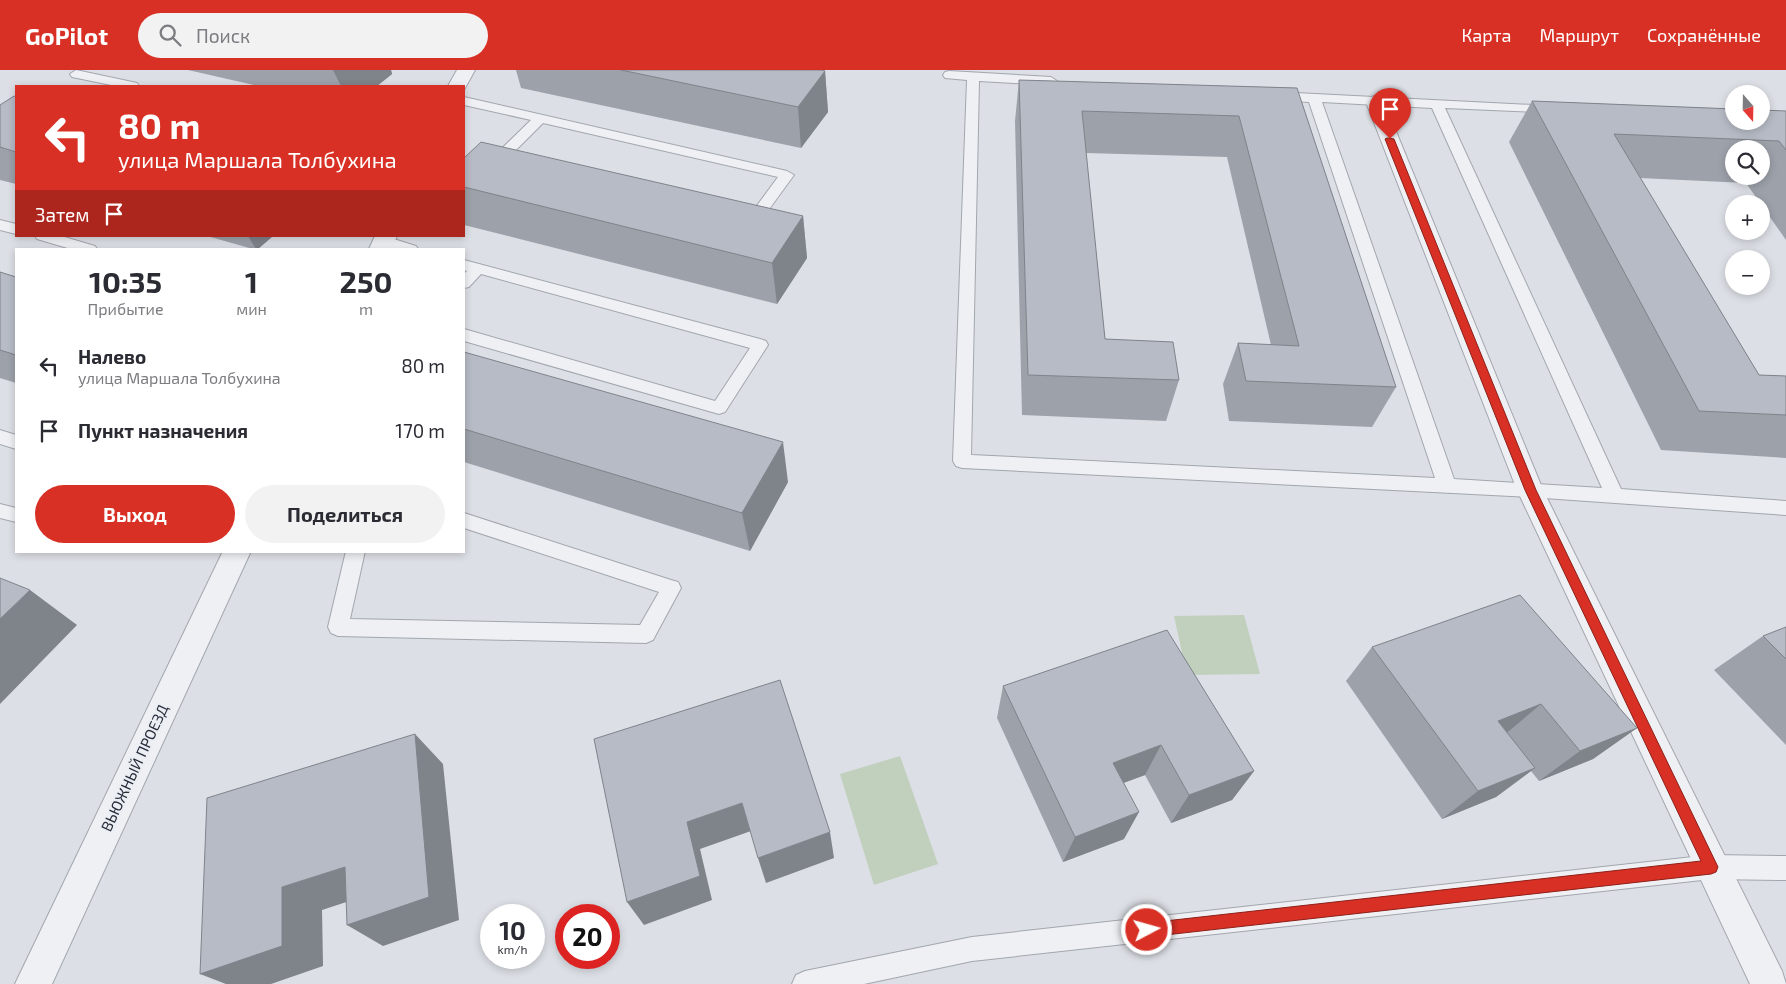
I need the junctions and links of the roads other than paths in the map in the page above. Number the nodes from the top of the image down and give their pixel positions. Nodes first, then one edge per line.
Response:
1 (466, 70) edge
2 (76, 74) dead end
3 (949, 75) dead end
4 (973, 76) junction
5 (1061, 82) edge
6 (128, 85) edge
7 (458, 85) edge
8 (1265, 95) edge
9 (1314, 98) junction
10 (465, 101) edge
11 (1375, 102) junction
12 (1437, 105) junction
13 (1566, 111) edge
14 (541, 118) junction
15 (518, 164) edge
16 (735, 216) edge
17 (0, 225) edge
18 (15, 229) edge
19 (46, 237) edge
20 (383, 242) edge
21 (86, 248) edge
22 (406, 248) edge
23 (470, 267) edge
24 (465, 280) edge
25 (465, 335) edge
26 (0, 437) edge
27 (15, 442) edge
28 (1447, 486) junction
29 (1530, 490) junction
30 (1615, 496) junction
31 (1786, 508) edge
32 (0, 510) edge
33 (15, 515) edge
34 (465, 521) edge
35 (236, 553) edge
36 (356, 553) edge
37 (1711, 867) junction
38 (1786, 868) edge
39 (33, 984) edge
40 (805, 984) edge
41 (1769, 984) edge

1 - 7 street
2 - 6 lane
3 - 4 lane
4 - 5 lane
4 - 28 lane
8 - 9 lane
9 - 11 lane
9 - 28 lane
10 - 14 lane
11 - 12 lane
11 - 29 street
12 - 13 lane
12 - 30 lane
14 - 15 lane
14 - 16 lane
17 - 18 lane
19 - 21 lane
20 - 22 lane
23 - 24 lane
23 - 25 lane
26 - 27 lane
28 - 29 lane
29 - 30 lane
29 - 37 street
30 - 31 lane
32 - 33 lane
34 - 36 lane
35 - 39 street, ВЬЮЖНЫЙ ПРОЕЗД
37 - 38 lane
37 - 40 lane
37 - 41 street

